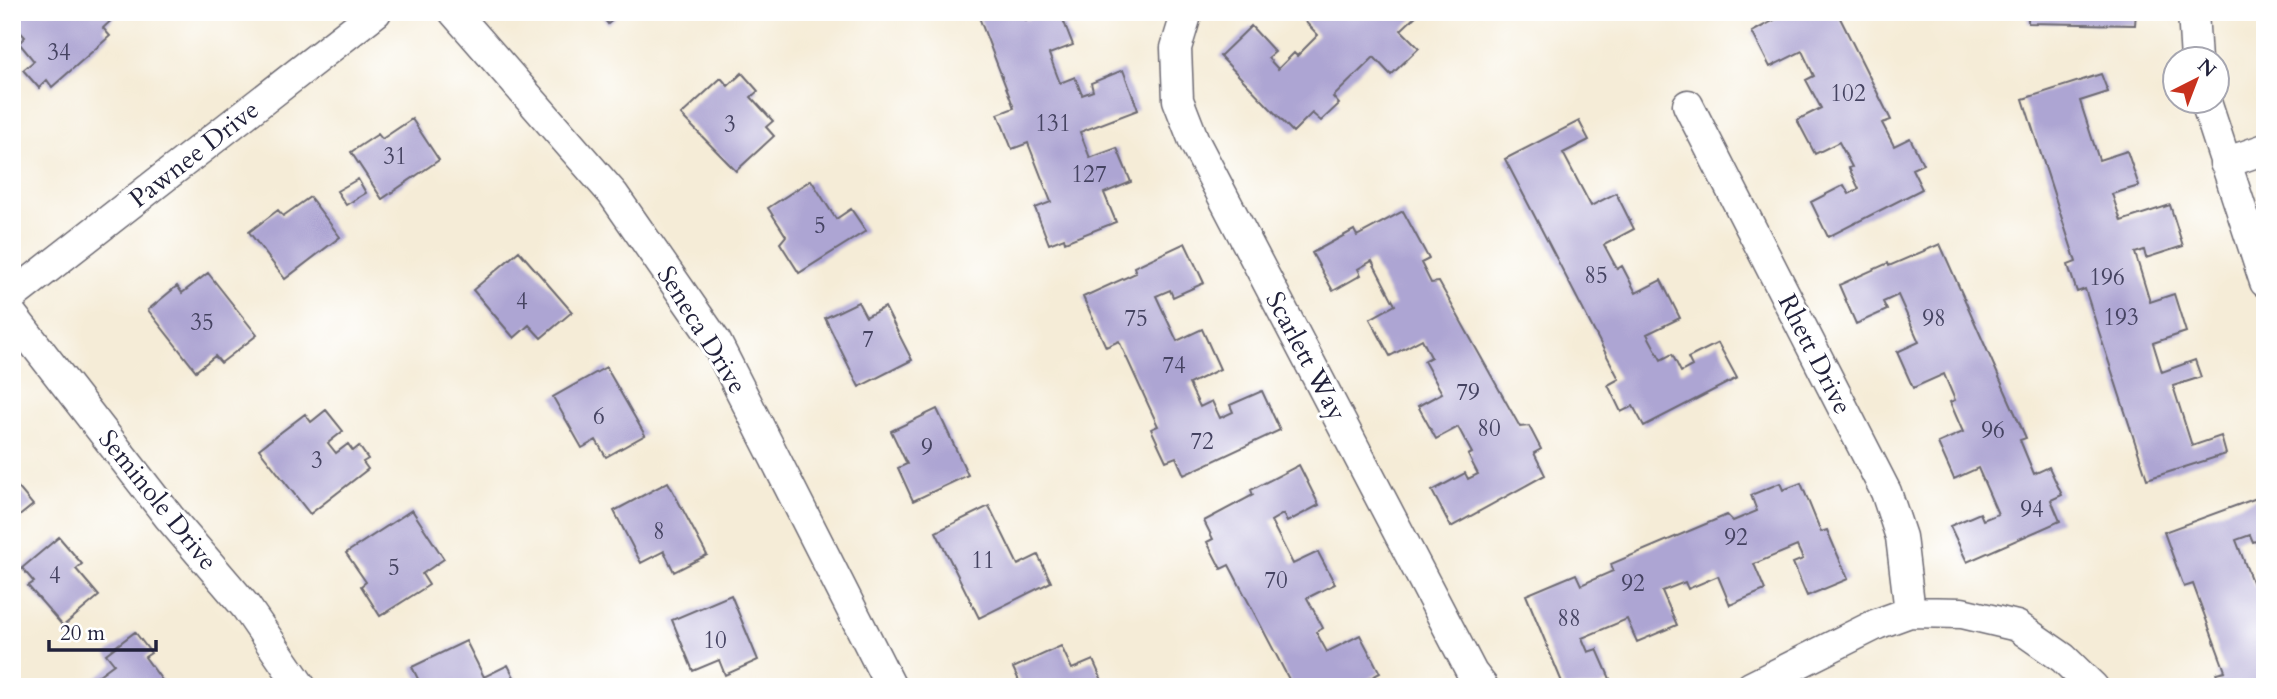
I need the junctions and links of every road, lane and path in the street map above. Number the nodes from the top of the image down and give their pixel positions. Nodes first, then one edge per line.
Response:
1 (376, 12) edge
2 (454, 12) edge
3 (1187, 12) edge
4 (2193, 12) edge
5 (2195, 46) edge
6 (1688, 105) dead end
7 (2210, 116) edge
8 (2265, 149) edge
9 (2225, 163) junction
10 (2265, 282) edge
11 (12, 296) edge
12 (12, 315) edge
13 (1910, 612) junction
14 (301, 687) edge
15 (891, 687) edge
16 (1483, 687) edge
17 (1751, 687) edge
18 (2093, 687) edge

1 - 11 street, Pawnee Drive
2 - 15 street, Seneca Drive
3 - 16 street, Scarlett Way
4 - 5 street
6 - 13 street, Rhett Drive
7 - 9 street
8 - 9 street
9 - 10 street
12 - 14 street, Seminole Drive
13 - 17 street
13 - 18 street

